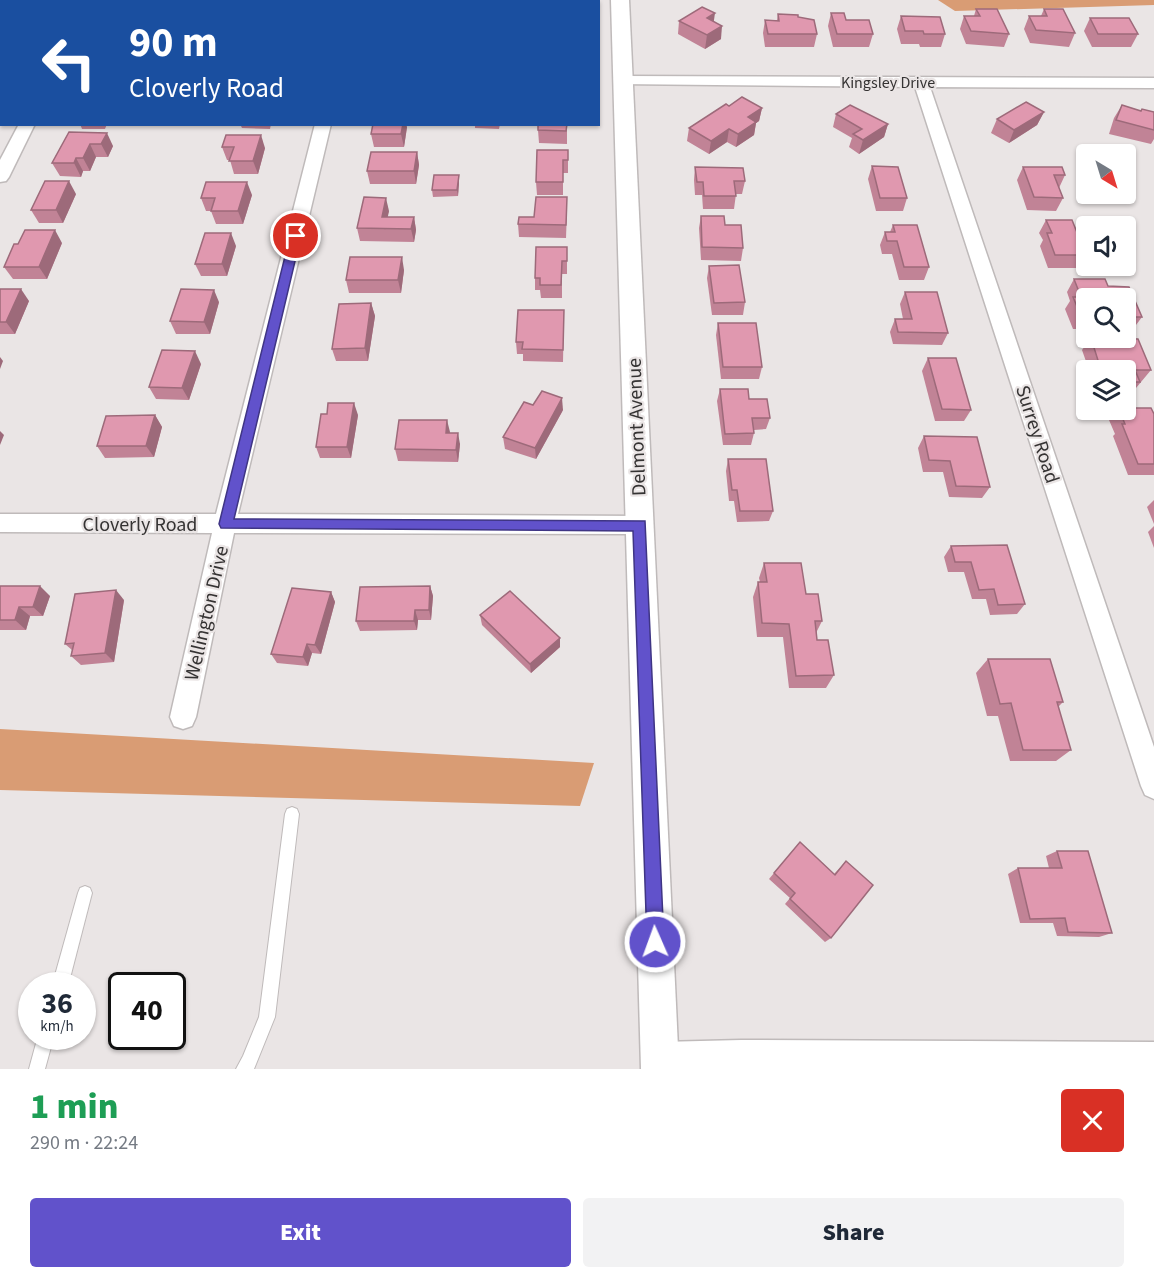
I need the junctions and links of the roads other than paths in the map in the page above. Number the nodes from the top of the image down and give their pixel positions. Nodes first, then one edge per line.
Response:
1 (620, 0) edge
2 (623, 81) junction
3 (921, 82) junction
4 (1154, 83) edge
5 (26, 126) edge
6 (323, 126) edge
7 (0, 177) edge
8 (0, 524) edge
9 (225, 524) junction
10 (640, 525) junction
11 (183, 717) dead end
12 (1154, 786) edge
13 (292, 814) dead end
14 (85, 893) dead end
15 (64, 972) edge
16 (42, 1050) edge
17 (1154, 1058) edge
18 (660, 1063) edge
19 (37, 1069) edge
20 (244, 1069) edge

1 - 2 street, Delmont Avenue
2 - 3 street, Kingsley Drive
2 - 10 street, Delmont Avenue
3 - 4 street, Kingsley Drive
3 - 12 street, Surrey Road
5 - 7 street
6 - 9 street, Wellington Drive
8 - 9 street, Cloverly Road
9 - 10 street, Cloverly Road
9 - 11 street, Wellington Drive
10 - 18 street, Delmont Avenue
13 - 20 lane
14 - 15 lane
16 - 19 lane
17 - 18 street

